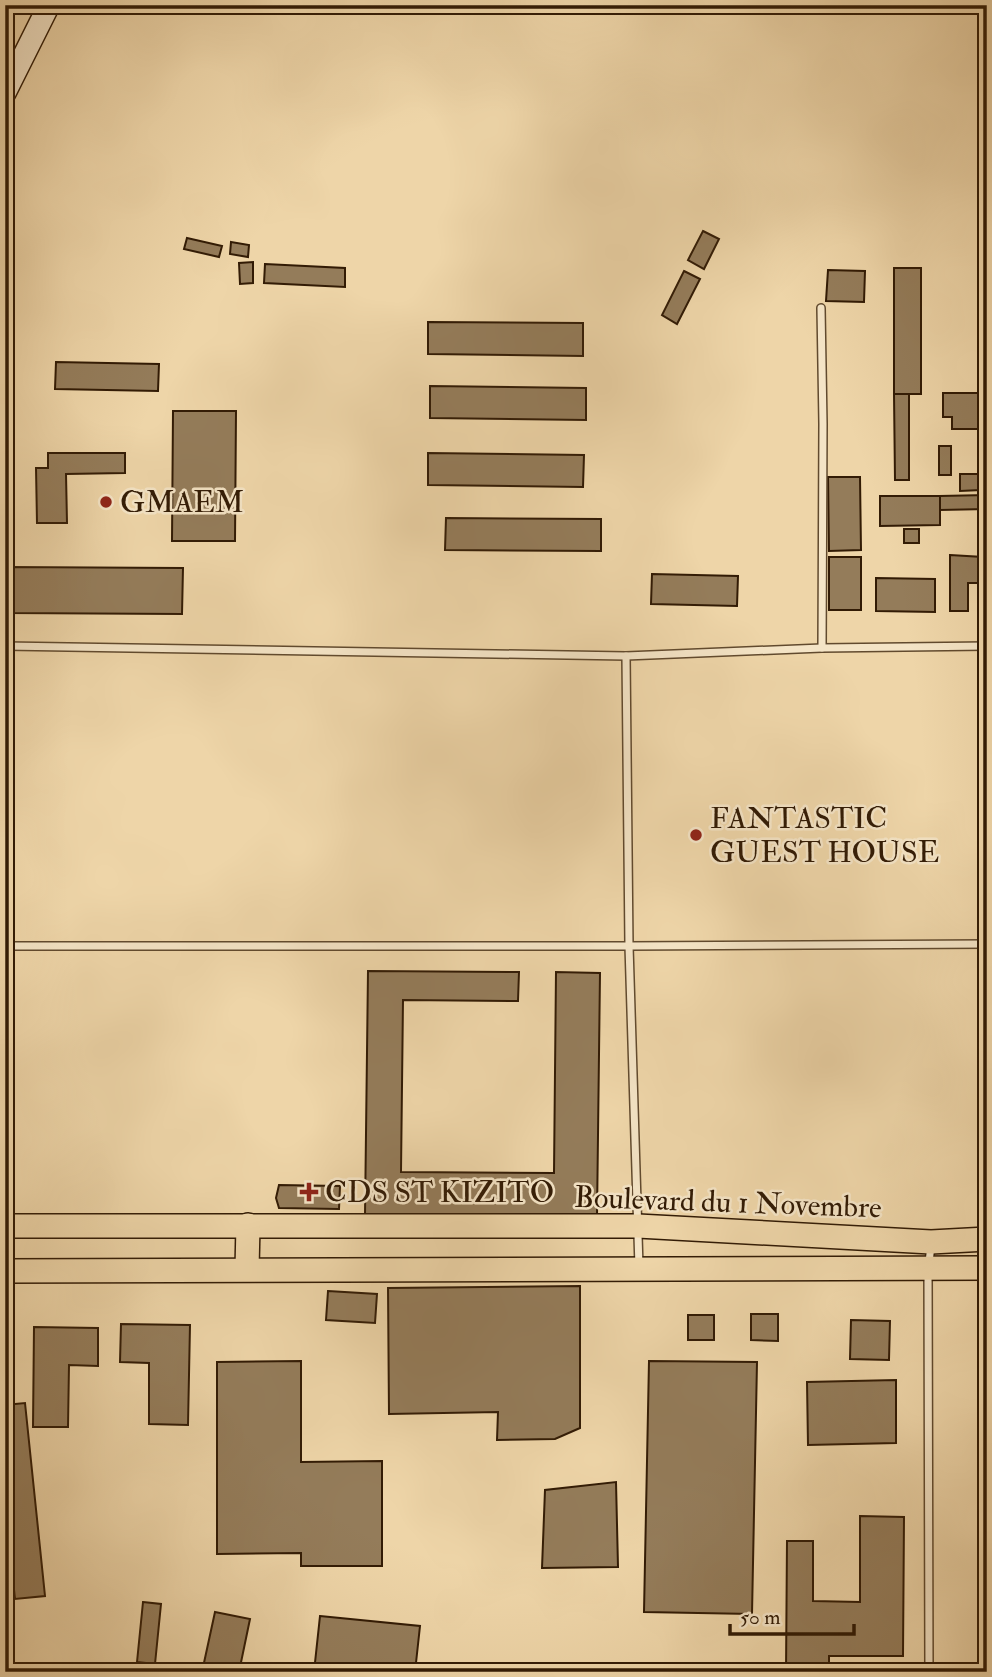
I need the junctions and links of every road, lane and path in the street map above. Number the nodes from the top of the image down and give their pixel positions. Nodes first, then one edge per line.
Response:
1 (49, 5) edge
2 (5, 93) edge
3 (821, 308) dead end
4 (5, 646) edge
5 (987, 646) edge
6 (822, 648) junction
7 (626, 656) junction
8 (987, 944) edge
9 (5, 946) edge
10 (629, 946) junction
11 (248, 1225) junction
12 (5, 1226) edge
13 (638, 1226) junction
14 (987, 1239) edge
15 (931, 1242) junction
16 (639, 1268) junction
17 (987, 1268) edge
18 (247, 1269) junction
19 (5, 1270) edge
20 (928, 1270) junction
21 (929, 1672) edge

1 - 2 street
3 - 6 lane
4 - 7 lane
5 - 6 lane
6 - 7 lane
7 - 10 lane
8 - 10 lane
9 - 10 lane
10 - 13 lane
11 - 12 main road, Boulevard du 1 Novembre
11 - 13 main road, Boulevard du 1 Novembre
11 - 18 main road
13 - 15 main road, Boulevard du 1 Novembre
13 - 16 lane
14 - 15 main road, Boulevard du 1 Novembre
15 - 20 lane
16 - 18 main road, Boulevard du 1 Novembre
16 - 20 main road, Boulevard du 1 Novembre
17 - 20 main road, Boulevard du 1 Novembre
18 - 19 main road, Boulevard du 1 Novembre
20 - 21 lane

